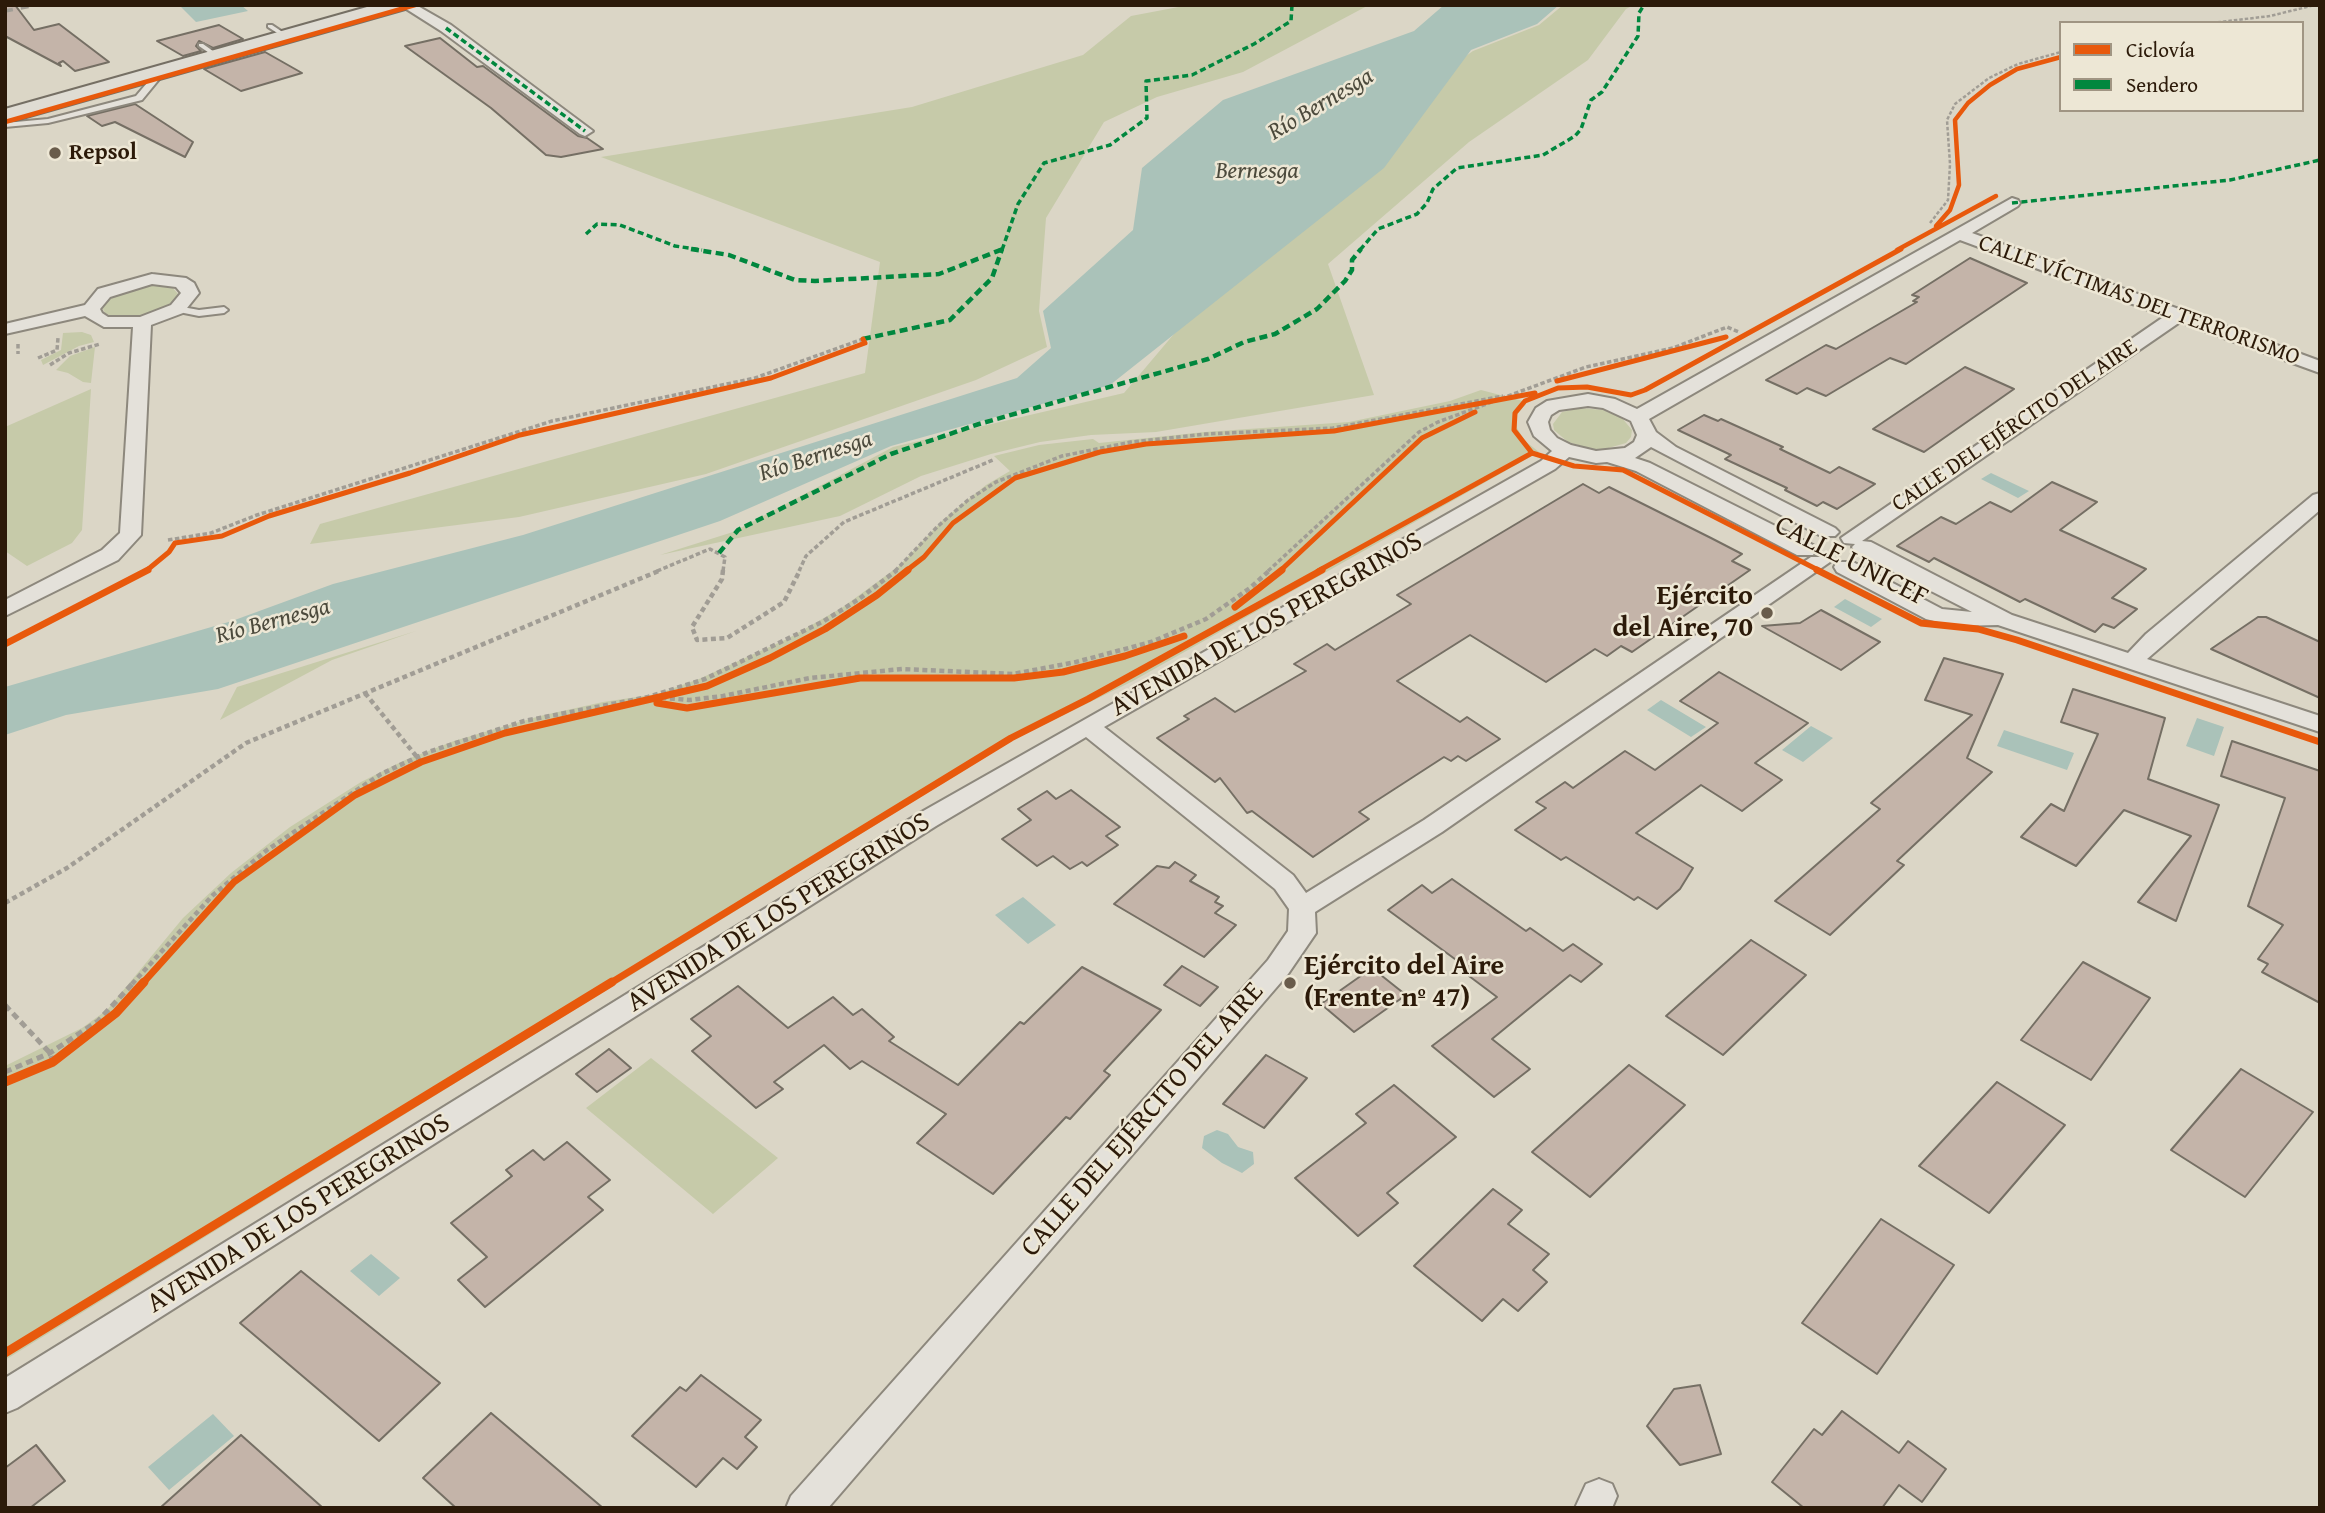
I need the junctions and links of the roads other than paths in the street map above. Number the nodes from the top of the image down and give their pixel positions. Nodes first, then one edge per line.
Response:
1 (398, 5) edge
2 (406, 5) edge
3 (161, 72) junction
4 (5, 116) edge
5 (5, 125) edge
6 (585, 131) dead end
7 (2012, 203) dead end
8 (1958, 234) junction
9 (90, 309) junction
10 (177, 309) junction
11 (223, 310) dead end
12 (2178, 315) junction
13 (142, 321) junction
14 (5, 329) edge
15 (2320, 367) edge
16 (1643, 426) junction
17 (1565, 450) junction
18 (1612, 457) junction
19 (2320, 499) edge
20 (1828, 532) junction
21 (1858, 542) junction
22 (1812, 556) junction
23 (1845, 567) junction
24 (5, 609) edge
25 (2004, 620) junction
26 (2131, 663) junction
27 (2320, 724) edge
28 (1087, 726) junction
29 (1302, 908) junction
30 (5, 1397) edge
31 (804, 1508) edge

1 - 3 main road
2 - 6 street
3 - 4 main road
3 - 5 lane
7 - 8 street
8 - 12 street, CALLE VÍCTIMAS DEL TERRORISMO
8 - 16 street
9 - 10 street
9 - 13 street
9 - 14 street
10 - 11 lane
10 - 13 street
12 - 15 street, CALLE VÍCTIMAS DEL TERRORISMO
12 - 21 street, CALLE DEL EJÉRCITO DEL AIRE
13 - 24 street
16 - 17 street, CALLE UNICEF
16 - 18 street
16 - 20 street, CALLE UNICEF
17 - 18 street, CALLE UNICEF
17 - 28 street, AVENIDA DE LOS PEREGRINOS
18 - 22 street, CALLE UNICEF
19 - 26 street
20 - 21 street, CALLE UNICEF
20 - 22 street
21 - 23 street, CALLE DEL EJÉRCITO DEL AIRE
21 - 25 street, CALLE UNICEF
22 - 23 street, CALLE UNICEF
22 - 29 street
23 - 25 street, CALLE UNICEF
25 - 26 street, CALLE UNICEF
26 - 27 street, CALLE UNICEF
28 - 29 street
28 - 30 street, AVENIDA DE LOS PEREGRINOS
29 - 31 street, CALLE DEL EJÉRCITO DEL AIRE

